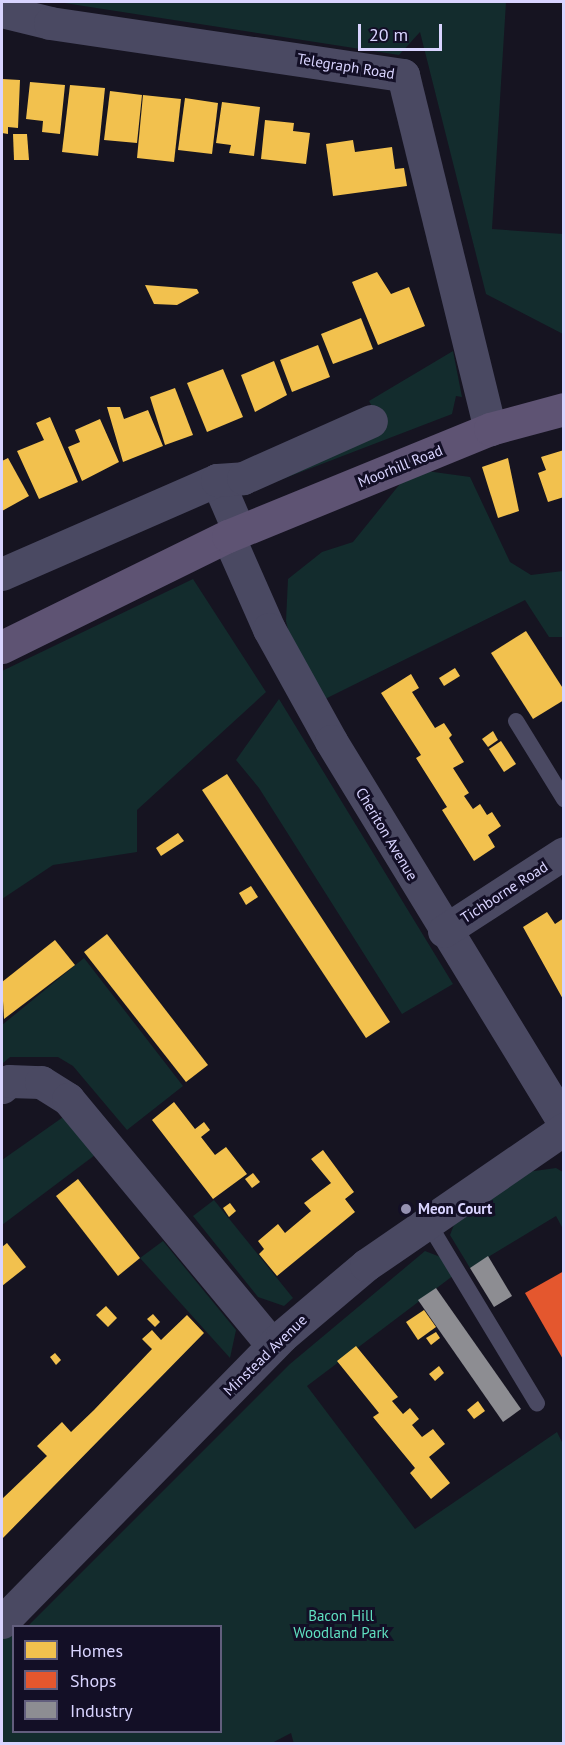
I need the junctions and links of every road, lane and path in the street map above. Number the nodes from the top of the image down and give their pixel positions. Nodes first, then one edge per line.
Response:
1 (2, 10) edge
2 (564, 409) edge
3 (371, 421) dead end
4 (490, 429) junction
5 (217, 480) junction
6 (233, 533) junction
7 (2, 574) edge
8 (2, 647) edge
9 (516, 721) dead end
10 (564, 799) edge
11 (564, 853) edge
12 (444, 931) junction
13 (2, 1087) edge
14 (564, 1123) edge
15 (564, 1129) edge
16 (427, 1221) junction
17 (272, 1346) junction
18 (537, 1403) dead end
19 (2, 1622) edge

1 - 4 street, Telegraph Road
2 - 4 main road, Moorhill Road
3 - 5 street
4 - 6 main road, Moorhill Road
5 - 6 street
5 - 7 street
6 - 8 main road, Moorhill Road
6 - 12 street, Cheriton Avenue
9 - 10 lane
11 - 12 street, Tichborne Road
12 - 14 street, Cheriton Avenue
13 - 17 street
15 - 16 street, Minstead Avenue
16 - 17 street, Minstead Avenue
16 - 18 lane
17 - 19 street, Minstead Avenue

